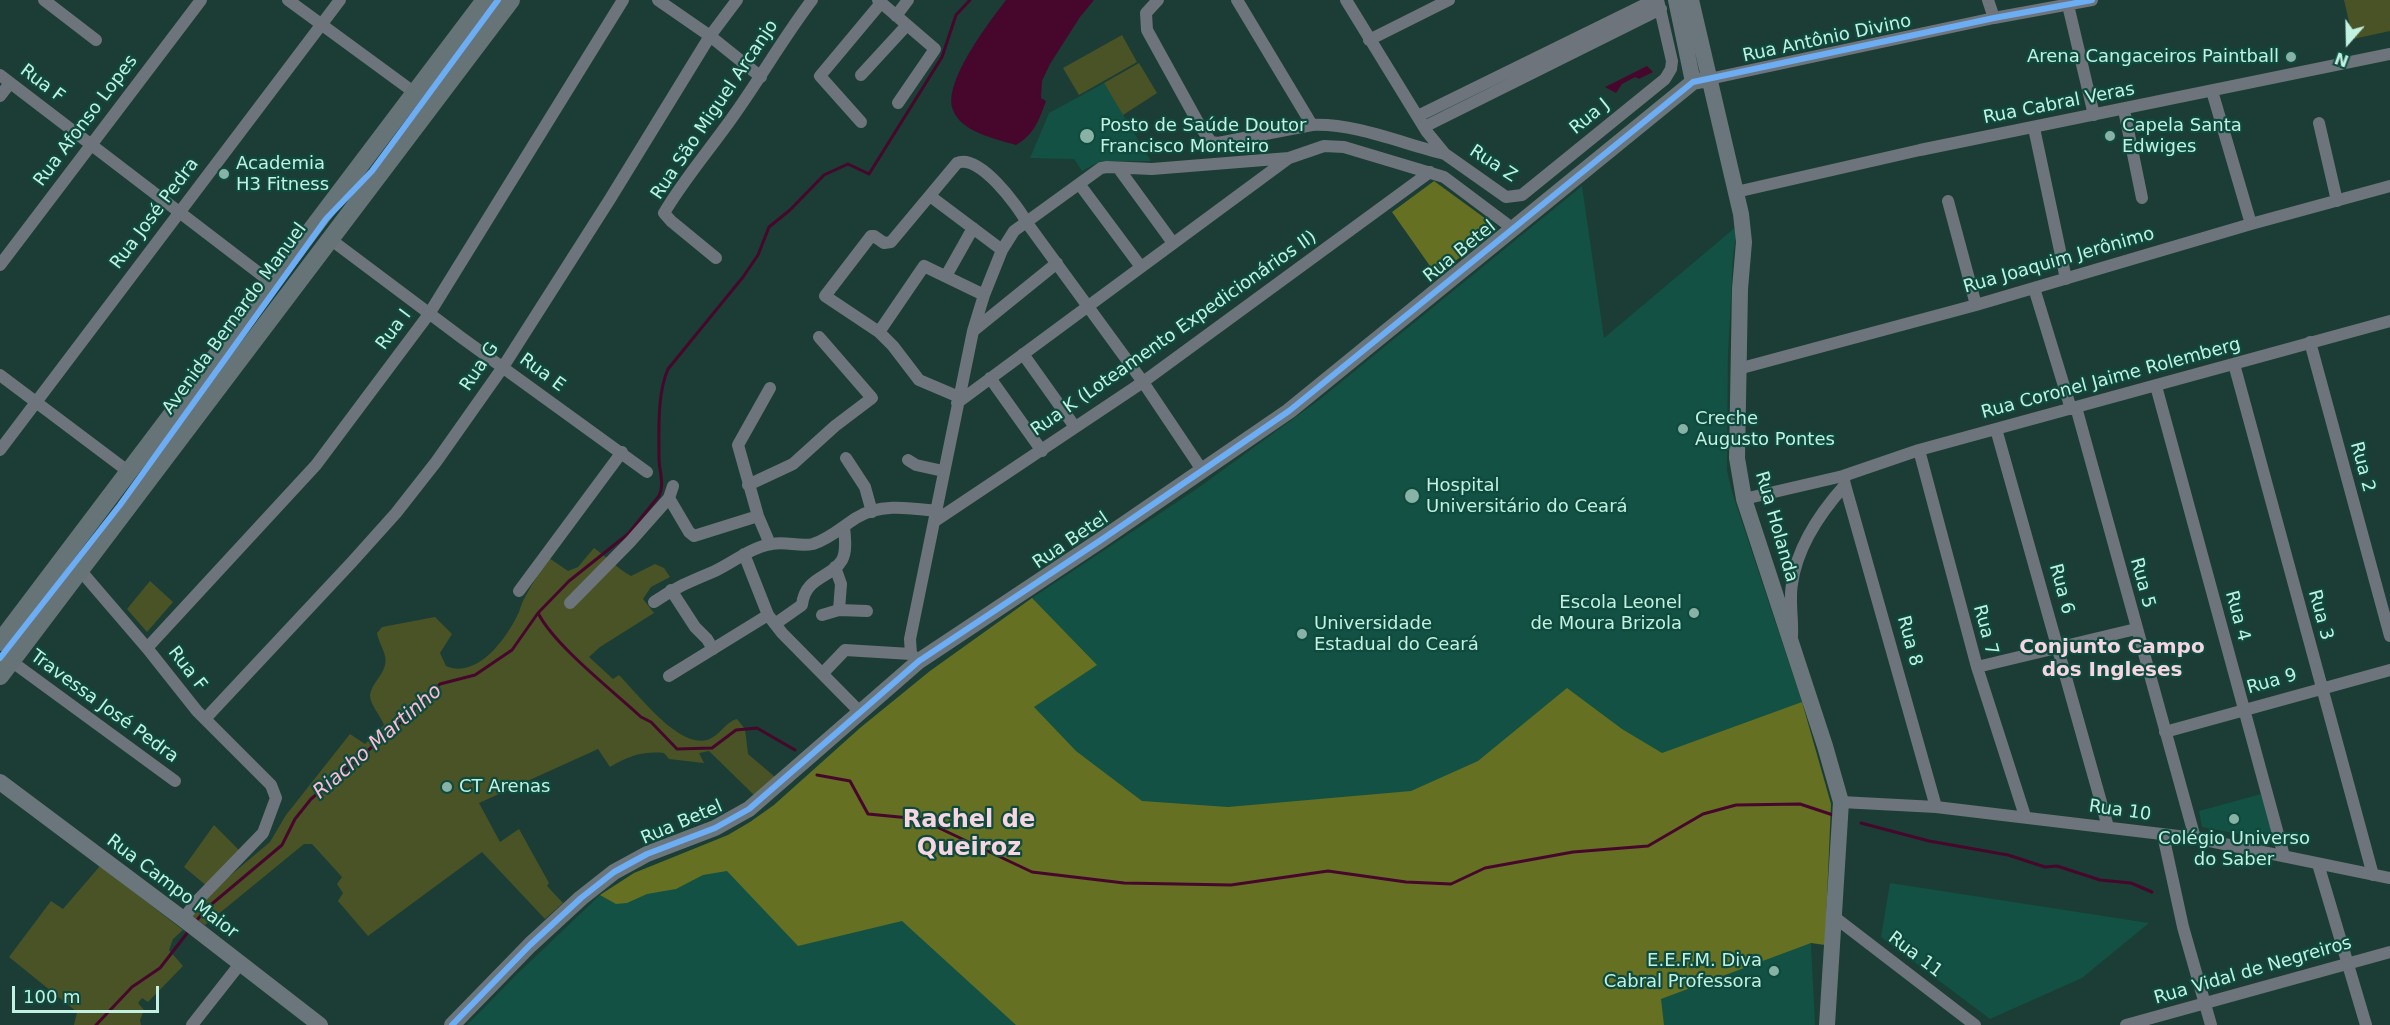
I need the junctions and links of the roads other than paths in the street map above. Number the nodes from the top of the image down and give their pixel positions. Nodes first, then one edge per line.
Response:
1 (44, 0) edge
2 (201, 0) edge
3 (290, 0) edge
4 (340, 0) edge
5 (485, 0) edge
6 (510, 0) edge
7 (623, 0) edge
8 (658, 0) edge
9 (737, 0) edge
10 (812, 0) edge
11 (908, 0) edge
12 (1158, 0) edge
13 (1238, 0) edge
14 (1346, 0) edge
15 (1449, 0) edge
16 (1676, 0) edge
17 (1691, 0) edge
18 (1988, 0) edge
19 (2092, 0) edge
20 (879, 1) edge
21 (1658, 3) edge
22 (2068, 5) junction
23 (896, 16) junction
24 (1994, 18) junction
25 (322, 24) junction
26 (907, 25) junction
27 (710, 36) junction
28 (96, 40) dead end
29 (1369, 40) junction
30 (2390, 54) edge
31 (861, 75) dead end
32 (761, 77) junction
33 (5, 79) edge
34 (1709, 79) junction
35 (1692, 82) junction
36 (2212, 91) junction
37 (415, 93) junction
38 (0, 96) edge
39 (898, 103) dead end
40 (2124, 110) junction
41 (2094, 115) junction
42 (861, 122) dead end
43 (2319, 123) dead end
44 (1312, 125) junction
45 (1423, 125) junction
46 (2034, 128) junction
47 (91, 144) junction
48 (1407, 145) junction
49 (1445, 154) junction
50 (1289, 158) junction
51 (362, 163) junction
52 (1119, 169) junction
53 (1430, 172) junction
54 (378, 176) junction
55 (349, 181) junction
56 (1080, 185) junction
57 (2390, 186) edge
58 (1736, 192) junction
59 (365, 194) junction
60 (1522, 195) joint
61 (930, 196) junction
62 (2142, 198) dead end
63 (1948, 201) dead end
64 (2337, 201) junction
65 (178, 212) junction
66 (1027, 223) junction
67 (2251, 224) junction
68 (973, 228) junction
69 (1512, 228) junction
70 (330, 238) junction
71 (1173, 243) junction
72 (1002, 250) junction
73 (716, 258) dead end
74 (1058, 263) junction
75 (0, 265) edge
76 (1141, 267) junction
77 (946, 276) junction
78 (2066, 279) junction
79 (272, 283) junction
80 (2034, 288) junction
81 (984, 295) junction
82 (1976, 305) junction
83 (1088, 306) junction
84 (429, 314) junction
85 (2390, 321) edge
86 (973, 331) junction
87 (879, 332) junction
88 (819, 337) dead end
89 (2310, 342) junction
90 (1023, 354) junction
91 (2234, 364) junction
92 (503, 367) junction
93 (1738, 369) junction
94 (0, 375) edge
95 (990, 378) junction
96 (1143, 382) junction
97 (2156, 386) junction
98 (770, 388) dead end
99 (958, 400) junction
100 (36, 402) junction
101 (2074, 408) junction
102 (1075, 428) junction
103 (1996, 429) junction
104 (0, 450) edge
105 (1919, 450) junction
106 (1041, 451) junction
107 (622, 452) junction
108 (846, 458) dead end
109 (908, 460) dead end
110 (1202, 470) junction
111 (943, 471) junction
112 (129, 472) junction
113 (647, 472) dead end
114 (1844, 481) junction
115 (748, 485) junction
116 (1744, 499) junction
117 (872, 512) junction
118 (758, 516) junction
119 (936, 516) junction
120 (844, 527) junction
121 (770, 544) junction
122 (744, 554) junction
123 (835, 567) junction
124 (80, 570) junction
125 (670, 590) junction
126 (519, 591) dead end
127 (654, 602) dead end
128 (570, 603) dead end
129 (839, 610) junction
130 (867, 611) dead end
131 (822, 615) dead end
132 (771, 620) junction
133 (2136, 629) junction
134 (2390, 636) edge
135 (0, 642) edge
136 (1791, 643) junction
137 (147, 648) junction
138 (713, 649) junction
139 (2058, 650) junction
140 (915, 657) junction
141 (11, 661) junction
142 (1977, 667) junction
143 (2390, 670) edge
144 (823, 674) junction
145 (0, 676) edge
146 (669, 676) dead end
147 (2321, 688) junction
148 (2243, 709) junction
149 (859, 711) junction
150 (205, 719) junction
151 (2165, 732) junction
152 (175, 781) dead end
153 (0, 782) edge
154 (1842, 802) junction
155 (1936, 807) junction
156 (2025, 816) junction
157 (2108, 827) junction
158 (2163, 836) junction
159 (2195, 838) junction
160 (2284, 856) junction
161 (2318, 864) junction
162 (2373, 875) junction
163 (2390, 878) edge
164 (1833, 916) junction
165 (183, 919) junction
166 (2390, 952) edge
167 (2348, 962) junction
168 (240, 964) junction
169 (2205, 1004) junction
170 (192, 1025) edge
171 (320, 1025) edge
172 (452, 1025) edge
173 (1827, 1025) edge
174 (1975, 1025) edge
175 (2126, 1025) edge
176 (2211, 1025) edge
177 (2366, 1025) edge

1 - 28 street
2 - 47 street, Rua Afonso Lopes
3 - 25 street
4 - 25 street, Rua José Pedra
5 - 37 main road, Avenida Bernardo Manuel
6 - 54 main road, Avenida Bernardo Manuel
7 - 84 street, Rua I
8 - 27 street
9 - 27 street, Rua G
10 - 32 street, Rua São Miguel Arcanjo
11 - 23 street
12 - 44 street
13 - 44 street
14 - 29 street
15 - 29 street
16 - 35 street
17 - 34 street, Rua Holanda
18 - 24 street
19 - 22 street, Rua Antônio Divino
20 - 23 street
20 - 42 street
21 - 45 street
21 - 60 street, Rua J
22 - 24 street, Rua Antônio Divino
22 - 41 street
23 - 26 street
24 - 34 street, Rua Antônio Divino
25 - 37 street
25 - 65 street, Rua José Pedra
26 - 31 street
26 - 39 street
27 - 32 street
27 - 92 street, Rua G
29 - 45 street
30 - 36 street, Rua Cabral Veras
32 - 73 street, Rua São Miguel Arcanjo
33 - 38 street
33 - 47 street, Rua F
34 - 35 street, Rua Betel
34 - 58 street, Rua Holanda
35 - 69 street, Rua Betel
36 - 40 street, Rua Cabral Veras
36 - 67 street
37 - 51 main road, Avenida Bernardo Manuel
40 - 41 street, Rua Cabral Veras
40 - 62 street
41 - 46 street, Rua Cabral Veras
43 - 64 street
44 - 48 street
45 - 48 street
45 - 49 street
46 - 58 street, Rua Cabral Veras
46 - 78 street
47 - 65 street, Rua F
47 - 75 street, Rua Afonso Lopes
48 - 49 street
49 - 60 street, Rua Z
50 - 52 street
50 - 53 street
50 - 71 street
51 - 54 main road
51 - 55 main road, Avenida Bernardo Manuel
52 - 56 street
52 - 71 street
53 - 69 street
53 - 96 street, Rua K (Loteamento Expedicionários II)
54 - 59 main road, Avenida Bernardo Manuel
55 - 59 main road
55 - 79 main road, Avenida Bernardo Manuel
56 - 66 street
56 - 76 street
57 - 64 street, Rua Joaquim Jerônimo
58 - 93 street, Rua Holanda
59 - 70 main road, Avenida Bernardo Manuel
61 - 66 street
61 - 68 street
61 - 87 street
63 - 82 street
64 - 67 street, Rua Joaquim Jerônimo
65 - 79 street, Rua F
65 - 100 street, Rua José Pedra
66 - 72 street
66 - 74 street
67 - 78 street, Rua Joaquim Jerônimo
68 - 72 street
68 - 77 street
69 - 110 street, Rua Betel
70 - 84 street, Rua E
70 - 124 main road, Avenida Bernardo Manuel
71 - 76 street
72 - 81 street
74 - 83 street
74 - 86 street
76 - 83 street
77 - 81 street
77 - 87 street
78 - 80 street, Rua Joaquim Jerônimo
79 - 112 main road, Avenida Bernardo Manuel
80 - 82 street, Rua Joaquim Jerônimo
80 - 101 street, Rua 5
81 - 86 street
82 - 93 street, Rua Joaquim Jerônimo
83 - 90 street
83 - 96 street
84 - 92 street, Rua E
84 - 137 street, Rua I
85 - 89 street, Rua Coronel Jaime Rolemberg
86 - 99 street
87 - 99 street
88 - 115 street
89 - 91 street, Rua Coronel Jaime Rolemberg
89 - 134 street, Rua 2
90 - 95 street
90 - 102 street
91 - 97 street, Rua Coronel Jaime Rolemberg
91 - 147 street, Rua 3
92 - 107 street, Rua E
92 - 150 street, Rua G
93 - 116 street, Rua Holanda
94 - 100 street
95 - 99 street
95 - 106 street
96 - 102 street, Rua K (Loteamento Expedicionários II)
96 - 110 street
97 - 101 street, Rua Coronel Jaime Rolemberg
97 - 148 street, Rua 4
98 - 115 street
99 - 111 street
100 - 104 street, Rua José Pedra
100 - 112 street
101 - 103 street, Rua Coronel Jaime Rolemberg
101 - 133 street, Rua 5
102 - 106 street, Rua K (Loteamento Expedicionários II)
103 - 105 street, Rua Coronel Jaime Rolemberg
103 - 139 street, Rua 6
105 - 114 street, Rua Coronel Jaime Rolemberg
105 - 142 street, Rua 7
106 - 119 street, Rua K (Loteamento Expedicionários II)
107 - 113 street, Rua E
107 - 126 street
108 - 117 street
109 - 111 street
110 - 140 street, Rua Betel
111 - 119 street
112 - 135 main road, Avenida Bernardo Manuel
114 - 116 street, Rua Coronel Jaime Rolemberg
114 - 136 street
114 - 155 street, Rua 8
115 - 118 street
116 - 136 street, Rua Holanda
117 - 119 street
117 - 120 street
118 - 121 street
118 - 128 street
119 - 140 street
120 - 121 street
120 - 123 street
121 - 122 street
122 - 125 street
122 - 132 street
123 - 129 street
123 - 132 street
124 - 137 street, Rua F
124 - 141 main road, Avenida Bernardo Manuel
125 - 127 street
125 - 138 street
129 - 130 street
129 - 131 street
132 - 138 street
132 - 144 street
133 - 139 street
133 - 151 street, Rua 5
136 - 154 street, Rua Holanda
137 - 150 street, Rua F
138 - 146 street
139 - 142 street
139 - 157 street, Rua 6
140 - 144 street
140 - 149 street, Rua Betel
141 - 145 main road, Avenida Bernardo Manuel
141 - 152 street, Travessa José Pedra
142 - 156 street, Rua 7
143 - 147 street, Rua 9
144 - 149 street
147 - 148 street, Rua 9
147 - 162 street, Rua 3
148 - 151 street, Rua 9
148 - 160 street, Rua 4
149 - 172 street, Rua Betel
150 - 165 street, Rua F
151 - 159 street, Rua 5
153 - 165 street, Rua Campo Maior
154 - 155 street, Rua 10
154 - 164 street, Rua Holanda
155 - 156 street, Rua 10
156 - 157 street, Rua 10
157 - 158 street, Rua 10
158 - 159 street, Rua 10
158 - 169 street
159 - 160 street, Rua 10
160 - 161 street, Rua 10
161 - 162 street, Rua 10
161 - 167 street
162 - 163 street, Rua 10
164 - 173 street, Rua Holanda
164 - 174 street, Rua 11
165 - 168 street, Rua Campo Maior
166 - 167 street, Rua Vidal de Negreiros
167 - 169 street, Rua Vidal de Negreiros
167 - 177 street
168 - 170 street
168 - 171 street, Rua Campo Maior
169 - 175 street, Rua Vidal de Negreiros
169 - 176 street

